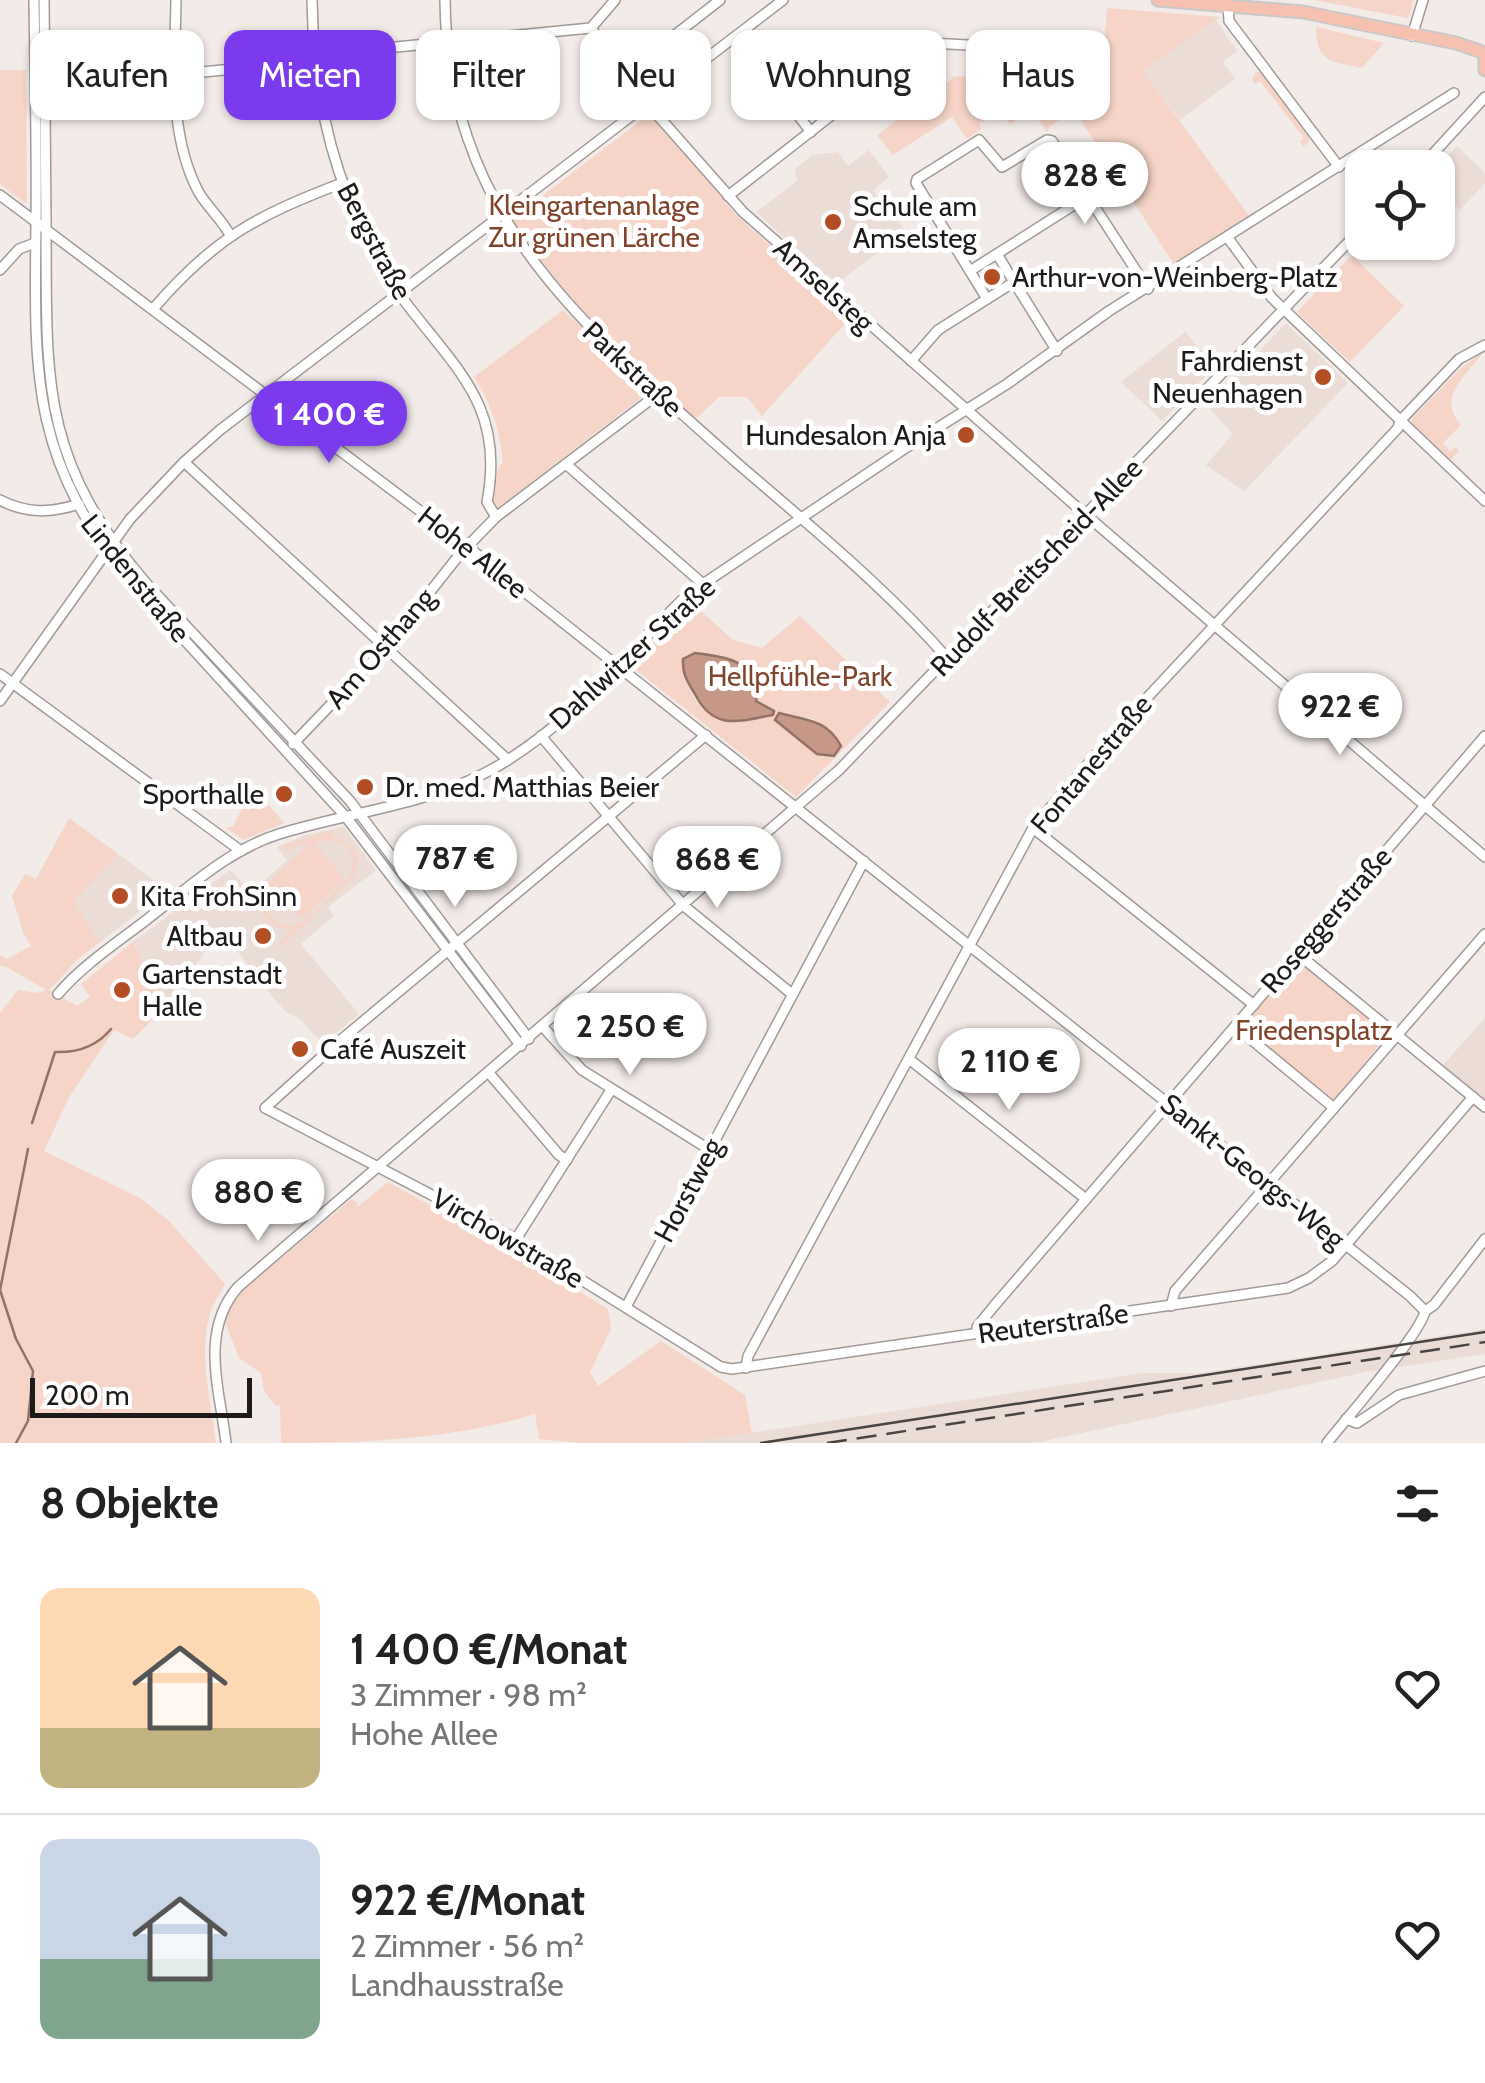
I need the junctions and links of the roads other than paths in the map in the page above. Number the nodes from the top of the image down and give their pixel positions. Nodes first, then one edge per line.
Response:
1 (34, 0) edge
2 (44, 0) edge
3 (176, 0) edge
4 (312, 0) edge
5 (444, 0) edge
6 (615, 0) edge
7 (720, 0) edge
8 (783, 0) edge
9 (1158, 0) edge
10 (1423, 0) edge
11 (1228, 6) junction
12 (591, 28) joint
13 (44, 30) edge
14 (176, 30) edge
15 (313, 30) edge
16 (445, 30) edge
17 (682, 30) edge
18 (745, 30) edge
19 (560, 31) edge
20 (1412, 36) junction
21 (731, 41) edge
22 (711, 56) edge
23 (1484, 60) edge
24 (1485, 86) edge
25 (1454, 93) dead end
26 (1484, 97) edge
27 (45, 120) edge
28 (178, 120) edge
29 (324, 120) edge
30 (460, 120) edge
31 (629, 120) edge
32 (664, 120) edge
33 (802, 120) edge
34 (826, 120) edge
35 (811, 132) junction
36 (1436, 150) edge
37 (1339, 167) junction
38 (342, 183) junction
39 (0, 194) edge
40 (728, 196) junction
41 (1088, 196) junction
42 (502, 215) junction
43 (36, 222) junction
44 (46, 230) junction
45 (230, 235) junction
46 (1228, 238) junction
47 (36, 243) junction
48 (1345, 246) edge
49 (997, 254) junction
50 (0, 270) edge
51 (970, 271) junction
52 (1014, 282) junction
53 (1148, 288) junction
54 (400, 294) junction
55 (987, 299) junction
56 (153, 309) junction
57 (1284, 310) junction
58 (1485, 345) edge
59 (1057, 350) junction
60 (911, 361) junction
61 (658, 394) junction
62 (268, 395) junction
63 (969, 410) junction
64 (1400, 421) junction
65 (184, 462) junction
66 (568, 465) junction
67 (0, 500) edge
68 (1485, 500) edge
69 (81, 503) junction
70 (1086, 515) junction
71 (800, 517) junction
72 (496, 518) junction
73 (109, 546) junction
74 (468, 547) junction
75 (702, 584) junction
76 (1214, 625) junction
77 (387, 646) junction
78 (948, 660) junction
79 (616, 665) junction
80 (0, 674) edge
81 (13, 684) junction
82 (0, 701) edge
83 (706, 735) junction
84 (541, 736) junction
85 (1485, 736) edge
86 (291, 746) junction
87 (508, 760) junction
88 (1425, 806) junction
89 (798, 809) junction
90 (358, 813) junction
91 (346, 817) junction
92 (609, 818) junction
93 (1033, 828) junction
94 (241, 851) junction
95 (1485, 857) edge
96 (864, 862) junction
97 (684, 906) junction
98 (1485, 934) edge
99 (970, 946) junction
100 (452, 948) junction
101 (1298, 954) junction
102 (58, 994) dead end
103 (792, 994) junction
104 (1254, 1004) junction
105 (543, 1027) junction
106 (1236, 1027) junction
107 (1397, 1036) junction
108 (525, 1042) junction
109 (909, 1059) junction
110 (490, 1073) junction
111 (611, 1090) junction
112 (1472, 1097) junction
113 (1169, 1104) junction
114 (1334, 1108) junction
115 (1485, 1108) edge
116 (710, 1150) junction
117 (567, 1160) junction
118 (378, 1167) junction
119 (1269, 1183) junction
120 (1086, 1200) junction
121 (1485, 1239) edge
122 (516, 1240) junction
123 (1346, 1244) junction
124 (1171, 1306) junction
125 (626, 1308) junction
126 (1424, 1311) junction
127 (978, 1334) junction
128 (746, 1368) junction
129 (1485, 1371) edge
130 (1346, 1419) junction
131 (226, 1443) edge
132 (1327, 1443) edge

1 - 43 street, Lindenstraße
2 - 13 street, Lindenstraße
3 - 14 street
4 - 15 street, Bergstraße
5 - 16 street, Parkstraße
6 - 12 street
7 - 17 street
8 - 18 street
9 - 11 main road
10 - 20 street
11 - 20 main road
11 - 37 street
12 - 19 street
20 - 23 main road
21 - 22 street
24 - 26 street
25 - 37 street, Dahlwitzer Straße
26 - 36 street
27 - 44 street, Lindenstraße
28 - 45 street
29 - 38 street, Bergstraße
30 - 42 street, Parkstraße
31 - 42 street
32 - 40 street, Amselsteg
33 - 35 street
34 - 35 street
35 - 40 street
37 - 46 street, Dahlwitzer Straße
38 - 45 street
38 - 54 street, Bergstraße
39 - 43 street, Hohe Allee
40 - 60 street, Amselsteg
41 - 49 street
41 - 51 street
41 - 53 street
42 - 54 street
42 - 61 street, Parkstraße
43 - 44 street, Hohe Allee
43 - 47 street, Lindenstraße
44 - 56 street, Hohe Allee
44 - 69 street, Lindenstraße
45 - 56 street
46 - 53 street, Dahlwitzer Straße
46 - 57 street
47 - 50 street
47 - 69 street, Lindenstraße
48 - 57 street, Rudolf-Breitscheid-Allee
49 - 51 street
49 - 52 street
51 - 55 street
52 - 55 street
52 - 59 street
53 - 59 street, Dahlwitzer Straße
54 - 62 street
54 - 72 street, Bergstraße
55 - 60 street
56 - 62 street, Hohe Allee
57 - 64 street
57 - 70 street, Rudolf-Breitscheid-Allee
58 - 64 street, Fontanestraße
59 - 63 street, Dahlwitzer Straße
60 - 63 street, Amselsteg
61 - 66 street, Am Osthang
61 - 71 street, Parkstraße
62 - 65 street
62 - 74 street, Hohe Allee
63 - 70 street, Amselsteg
63 - 71 street, Dahlwitzer Straße
64 - 68 street
64 - 76 street, Fontanestraße
65 - 73 street
65 - 77 street
66 - 72 street, Am Osthang
66 - 75 street
67 - 69 street
69 - 73 street, Lindenstraße
70 - 76 street, Amselsteg
70 - 78 street, Rudolf-Breitscheid-Allee
71 - 75 street, Dahlwitzer Straße
71 - 78 street, Parkstraße
72 - 74 street, Am Osthang
73 - 81 street
73 - 86 street, Lindenstraße
74 - 77 street, Am Osthang
74 - 79 street, Hohe Allee
75 - 79 street, Dahlwitzer Straße
76 - 88 street, Amselsteg
76 - 93 street, Fontanestraße
77 - 86 street, Am Osthang
77 - 87 street
78 - 89 street, Rudolf-Breitscheid-Allee
79 - 83 street, Hohe Allee
79 - 84 street, Dahlwitzer Straße
80 - 81 street
81 - 82 street
81 - 94 street
83 - 89 street, Hohe Allee
83 - 92 street
84 - 87 street, Dahlwitzer Straße
84 - 92 street
85 - 88 street, Roseggerstraße
86 - 90 street, Lindenstraße
86 - 91 street, Lindenstraße
87 - 90 street, Dahlwitzer Straße
88 - 95 street, Amselsteg
88 - 101 street, Roseggerstraße
89 - 96 street, Sankt-Georgs-Weg
89 - 97 street, Rudolf-Breitscheid-Allee
90 - 91 street, Dahlwitzer Straße
90 - 100 street, Lindenstraße
91 - 94 street, Dahlwitzer Straße
91 - 100 street, Lindenstraße
92 - 97 street
92 - 100 street
93 - 99 street, Fontanestraße
93 - 104 street
94 - 102 street, Dahlwitzer Straße
96 - 99 street, Sankt-Georgs-Weg
96 - 103 street, Horstweg
97 - 103 street
97 - 105 street, Rudolf-Breitscheid-Allee
98 - 107 street
99 - 109 street, Fontanestraße
99 - 113 street, Sankt-Georgs-Weg
100 - 108 street, Lindenstraße
100 - 118 street, Virchowstraße
101 - 104 street, Roseggerstraße
101 - 107 street
103 - 116 street, Horstweg
104 - 106 street, Roseggerstraße
105 - 108 street, Rudolf-Breitscheid-Allee
105 - 111 street
106 - 113 street, Roseggerstraße
106 - 114 street
107 - 112 street
107 - 114 street
108 - 110 street, Rudolf-Breitscheid-Allee
109 - 120 street
109 - 128 street, Fontanestraße
110 - 117 street
110 - 118 street, Rudolf-Breitscheid-Allee
111 - 116 street
111 - 117 street
112 - 115 street
112 - 123 street, Reuterstraße
113 - 119 street, Sankt-Georgs-Weg
113 - 120 street, Roseggerstraße
114 - 119 street
116 - 125 street, Horstweg
117 - 122 street
118 - 122 street, Virchowstraße
118 - 131 street, Rudolf-Breitscheid-Allee
119 - 123 street, Sankt-Georgs-Weg
119 - 124 street
120 - 127 street, Roseggerstraße
121 - 126 street
122 - 125 street, Virchowstraße
123 - 124 street, Reuterstraße
123 - 126 street, Sankt-Georgs-Weg
124 - 127 street, Reuterstraße
125 - 128 street, Virchowstraße
126 - 130 street
127 - 128 street, Reuterstraße
129 - 130 street
130 - 132 street

